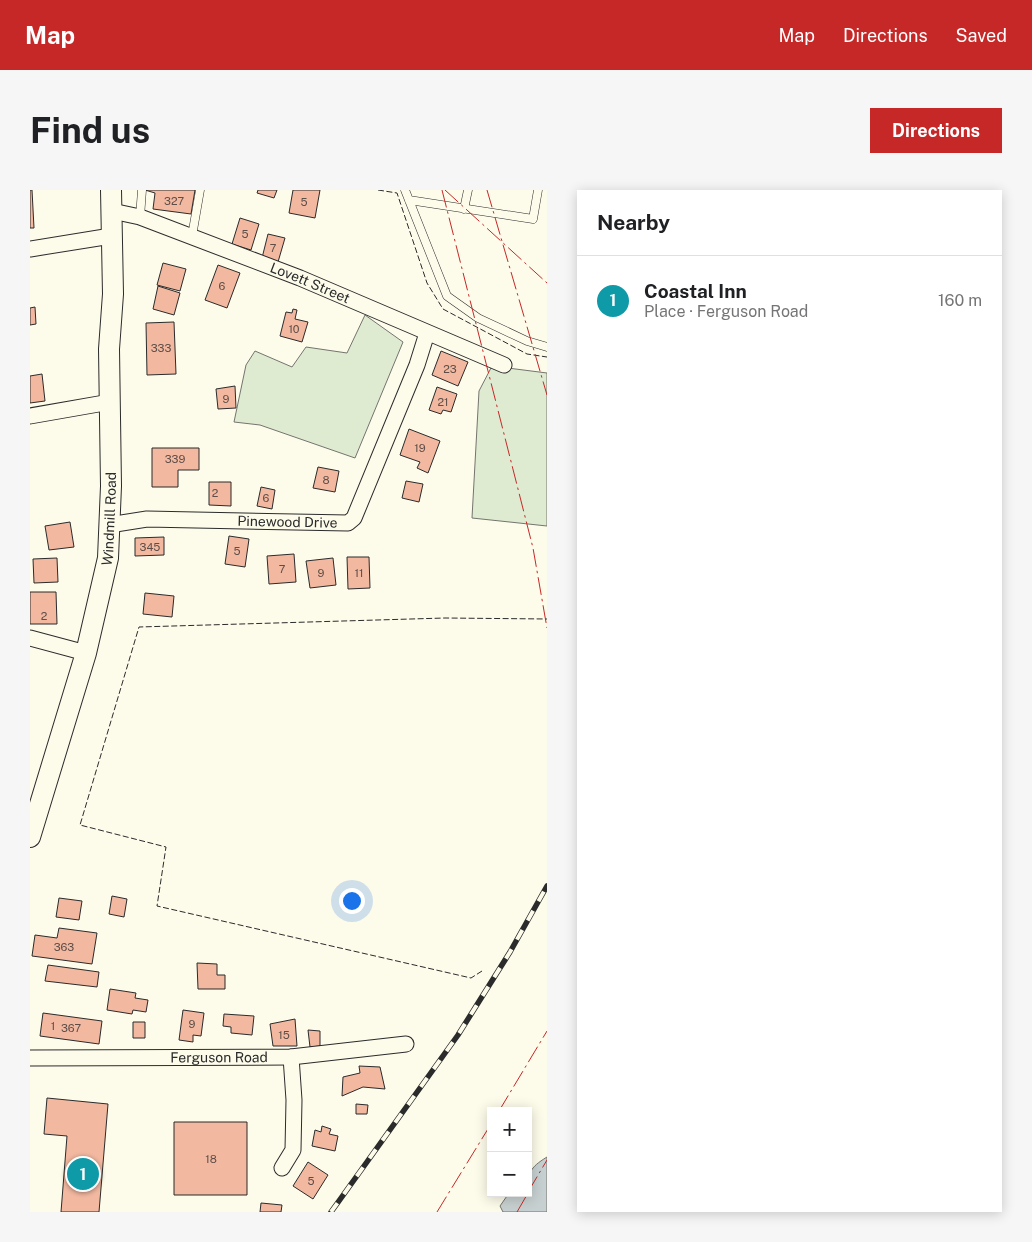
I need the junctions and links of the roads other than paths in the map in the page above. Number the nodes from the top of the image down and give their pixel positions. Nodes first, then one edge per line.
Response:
1 (110, 190) edge
2 (142, 190) edge
3 (200, 190) edge
4 (405, 190) edge
5 (468, 190) edge
6 (538, 190) edge
7 (409, 200) junction
8 (464, 209) junction
9 (112, 211) junction
10 (140, 217) junction
11 (111, 236) junction
12 (192, 236) junction
13 (30, 249) edge
14 (427, 333) junction
15 (547, 347) edge
16 (504, 365) dead end
17 (110, 402) junction
18 (30, 416) edge
19 (109, 525) junction
20 (30, 638) edge
21 (86, 654) junction
22 (34, 807) edge
23 (30, 837) edge
24 (406, 1044) dead end
25 (30, 1058) edge
26 (291, 1058) junction
27 (282, 1168) dead end

1 - 9 main road, Windmill Road
2 - 10 lane
3 - 12 lane
4 - 7 lane
5 - 8 lane
6 - 8 lane
7 - 8 lane
7 - 15 lane
9 - 10 street, Lovett Street
9 - 11 main road, Windmill Road
10 - 12 street, Lovett Street
11 - 13 street
11 - 17 main road, Windmill Road
12 - 14 street, Lovett Street
14 - 16 street, Lovett Street
14 - 19 street, Pinewood Drive
17 - 18 street
17 - 19 main road, Windmill Road
19 - 21 main road, Windmill Road
20 - 21 street
21 - 22 main road, Windmill Road
22 - 23 main road, Windmill Road
24 - 26 street, Ferguson Road
25 - 26 street, Ferguson Road
26 - 27 street

